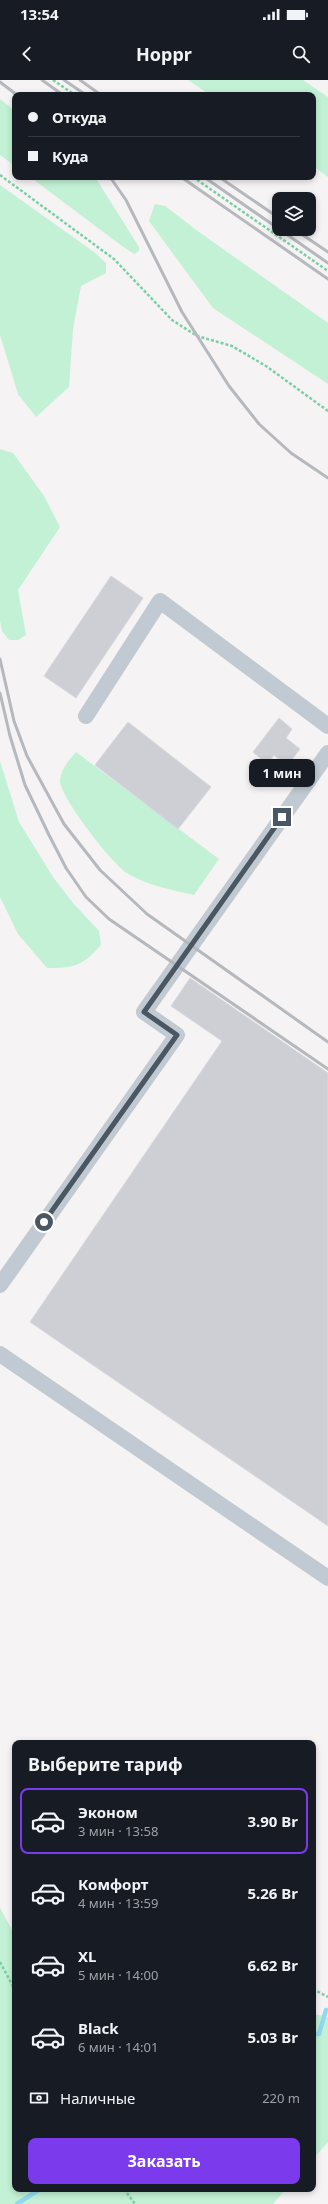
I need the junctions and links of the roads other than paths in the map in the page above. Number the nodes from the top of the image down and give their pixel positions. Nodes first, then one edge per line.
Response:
1 (86, 716) dead end
2 (328, 726) edge
3 (328, 753) edge
4 (0, 1285) edge
5 (0, 1354) edge
6 (328, 1578) edge

1 - 2 lane
3 - 4 lane
5 - 6 lane

